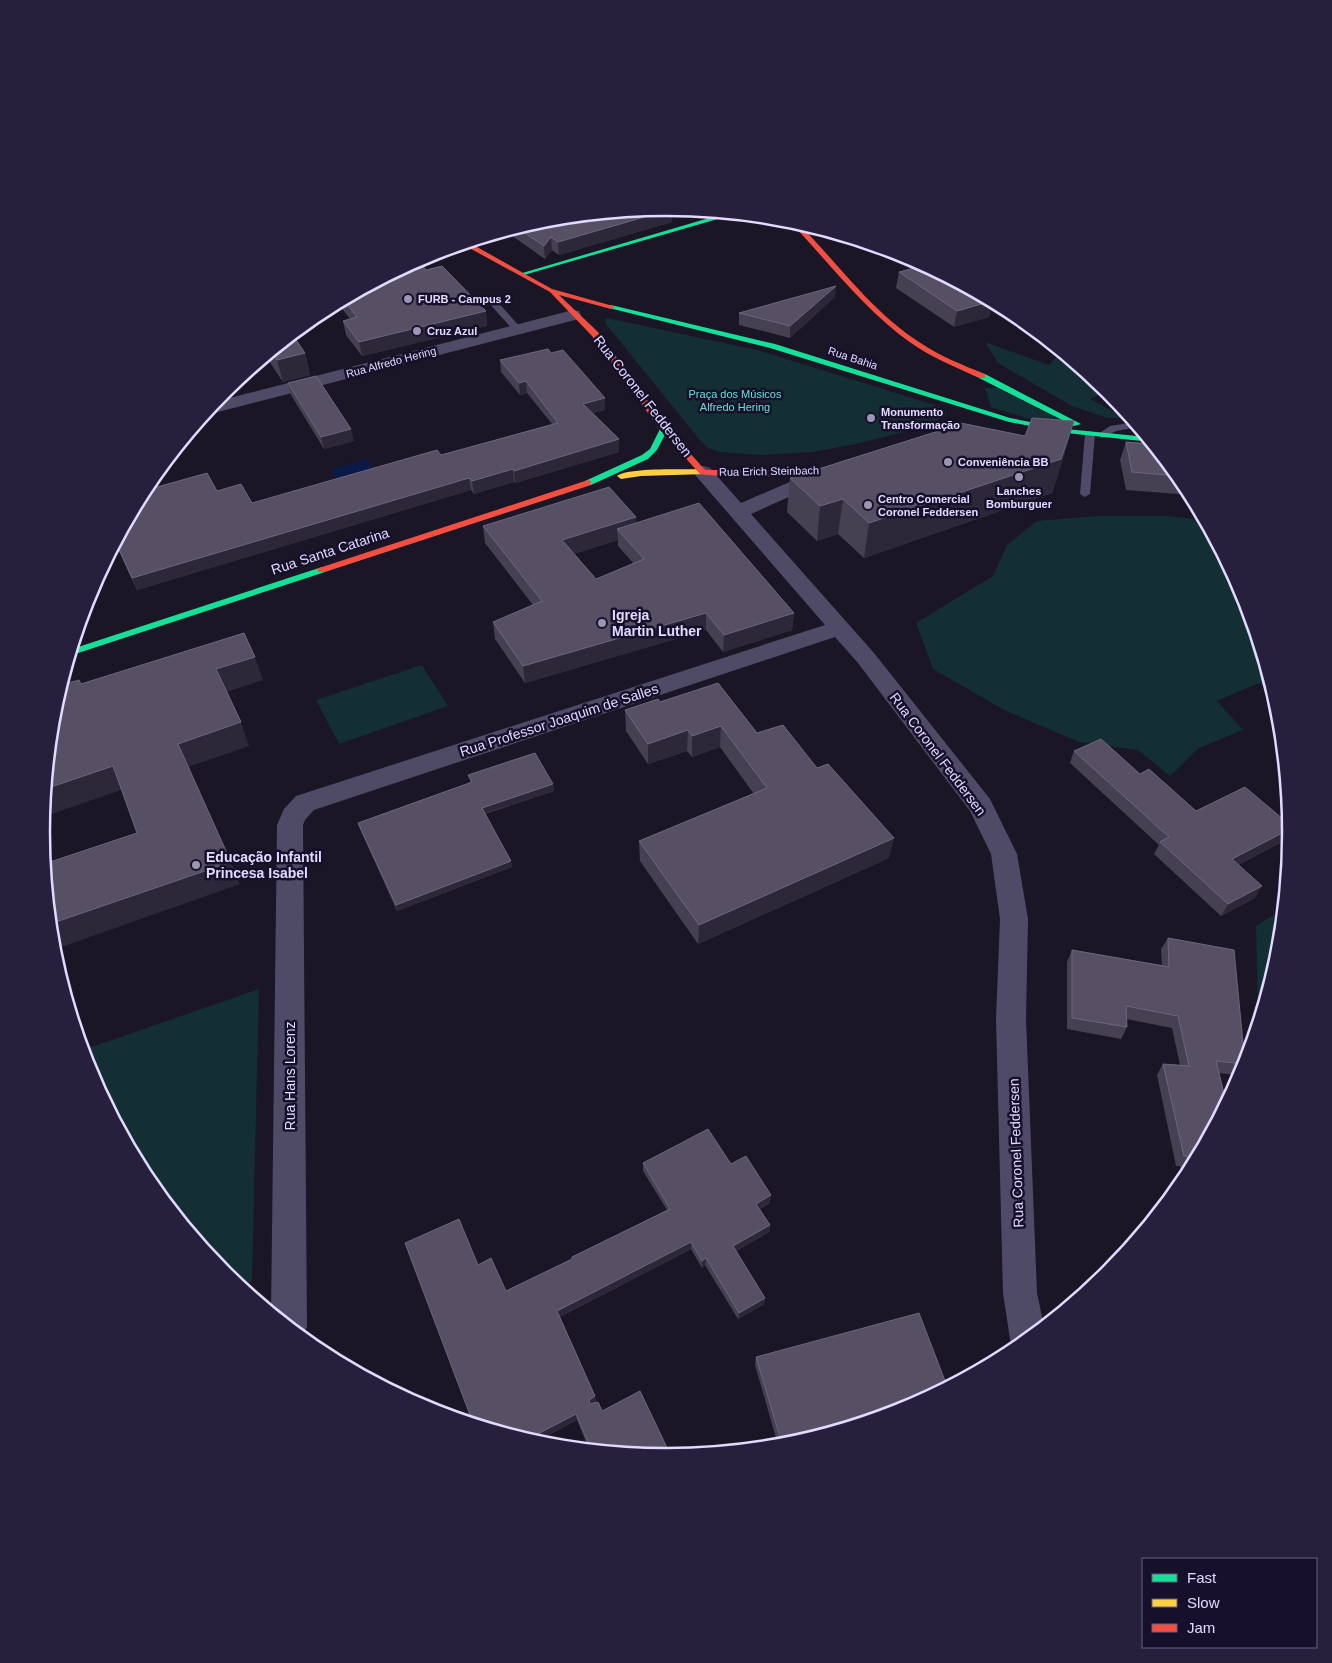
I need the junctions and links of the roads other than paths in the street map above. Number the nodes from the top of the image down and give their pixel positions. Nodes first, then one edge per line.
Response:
1 (715, 218) edge
2 (801, 230) edge
3 (473, 247) edge
4 (522, 274) junction
5 (550, 290) junction
6 (492, 301) dead end
7 (573, 315) junction
8 (517, 329) junction
9 (952, 363) junction
10 (969, 381) dead end
11 (976, 405) junction
12 (221, 406) edge
13 (1008, 420) junction
14 (967, 421) dead end
15 (990, 424) dead end
16 (1130, 426) edge
17 (664, 429) junction
18 (1096, 434) junction
19 (1140, 439) edge
20 (861, 462) edge
21 (834, 470) junction
22 (703, 472) junction
23 (599, 479) junction
24 (1085, 494) dead end
25 (738, 512) junction
26 (840, 628) junction
27 (78, 650) edge
28 (290, 825) joint
29 (290, 1319) edge
30 (1027, 1330) edge

1 - 4 main road
2 - 9 main road
3 - 4 main road
4 - 5 main road
5 - 7 main road, Rua Coronel Feddersen
5 - 11 main road, Rua Bahia
6 - 8 lane
7 - 8 street, Rua Alfredo Hering
7 - 17 main road, Rua Coronel Feddersen
8 - 12 street, Rua Alfredo Hering
9 - 10 main road
9 - 18 main road
11 - 13 main road, Rua Bahia
11 - 14 main road
13 - 15 main road
13 - 18 main road, Rua Bahia
16 - 18 lane
17 - 22 main road, Rua Coronel Feddersen
17 - 23 main road, Rua Santa Catarina
18 - 19 main road, Rua Bahia
18 - 24 lane
20 - 21 main road, Rua Erich Steinbach
21 - 22 main road, Rua Erich Steinbach
21 - 25 street, Rua Erich Steinbach
22 - 23 main road, Rua Santa Catarina
22 - 25 street, Rua Coronel Feddersen
23 - 27 main road, Rua Santa Catarina
25 - 26 street, Rua Coronel Feddersen
26 - 28 street, Rua Professor Joaquim de Salles
26 - 30 street, Rua Coronel Feddersen
28 - 29 street, Rua Hans Lorenz

